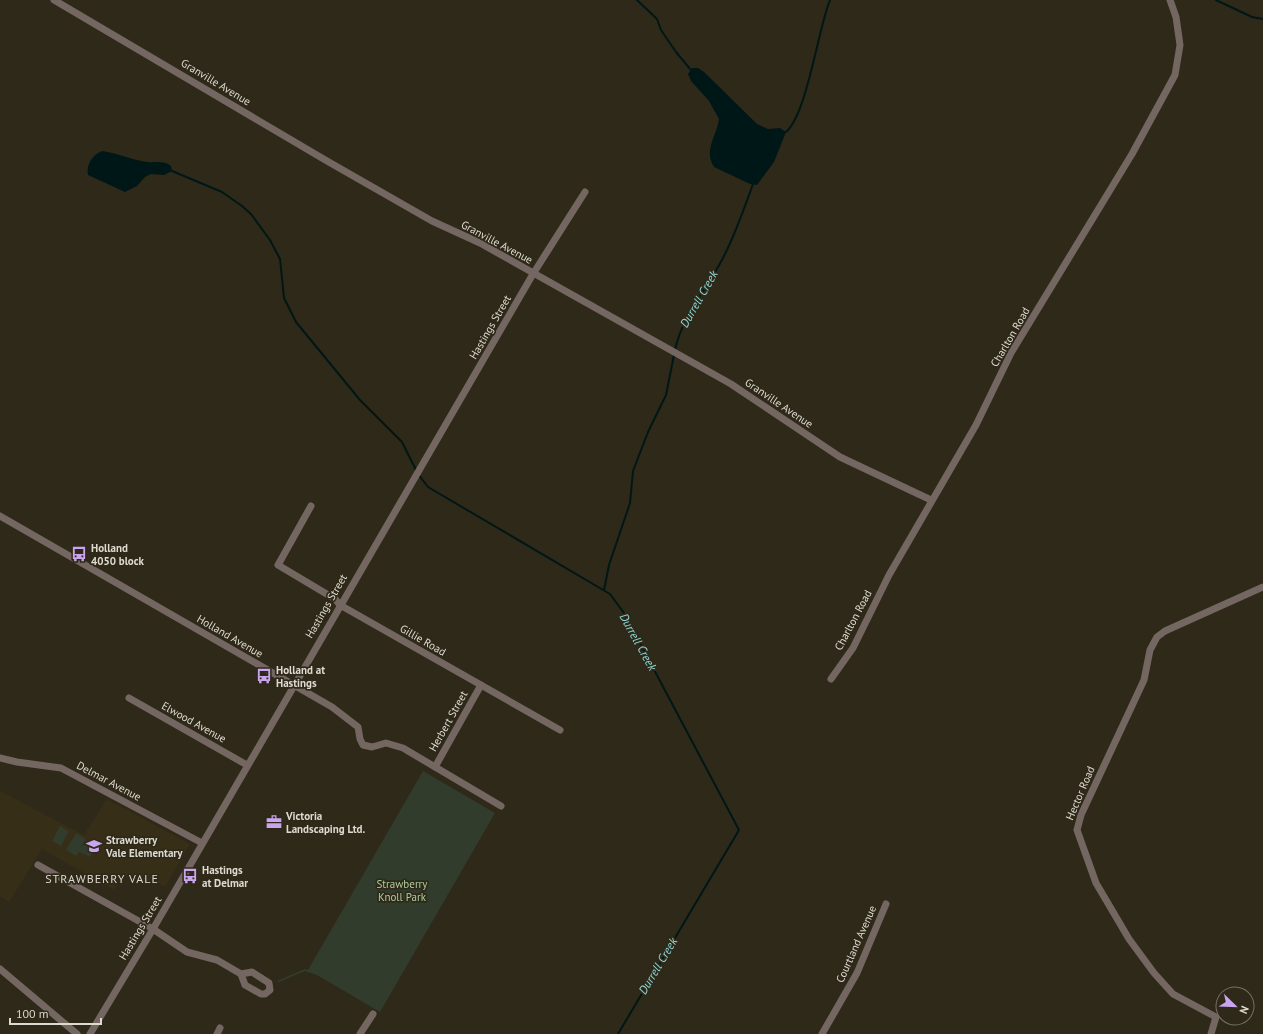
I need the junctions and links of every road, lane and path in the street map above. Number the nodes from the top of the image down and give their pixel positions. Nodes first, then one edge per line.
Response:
1 (54, 0) edge
2 (1170, 0) edge
3 (585, 192) dead end
4 (533, 274) junction
5 (931, 500) junction
6 (311, 506) dead end
7 (0, 516) edge
8 (1263, 587) edge
9 (340, 605) junction
10 (831, 679) dead end
11 (293, 685) junction
12 (481, 685) junction
13 (129, 698) dead end
14 (560, 730) dead end
15 (0, 758) edge
16 (247, 765) junction
17 (435, 767) junction
18 (501, 806) dead end
19 (202, 843) junction
20 (38, 865) dead end
21 (886, 904) dead end
22 (153, 929) junction
23 (0, 969) edge
24 (241, 974) dead end
25 (372, 1014) dead end
26 (77, 1034) edge
27 (90, 1034) edge
28 (360, 1034) edge
29 (822, 1034) edge
30 (1211, 1034) edge

1 - 4 street, Granville Avenue
2 - 5 street, Charlton Road
3 - 4 street, Hastings Street
4 - 5 street, Granville Avenue
4 - 9 street, Hastings Street
5 - 10 street, Charlton Road
6 - 9 street, Gillie Road
7 - 11 street, Holland Avenue
8 - 30 street, Hector Road
9 - 11 street, Hastings Street
9 - 12 street, Gillie Road
11 - 16 street, Hastings Street
11 - 17 street, Holland Avenue
12 - 14 street, Gillie Road
12 - 17 street, Herbert Street
13 - 16 street, Elwood Avenue
15 - 19 street, Delmar Avenue
16 - 19 street, Hastings Street
17 - 18 street, Holland Avenue
19 - 22 street, Hastings Street
20 - 22 street
21 - 29 street, Courtland Avenue
22 - 24 street
22 - 27 street, Hastings Street
23 - 26 street
25 - 28 street

